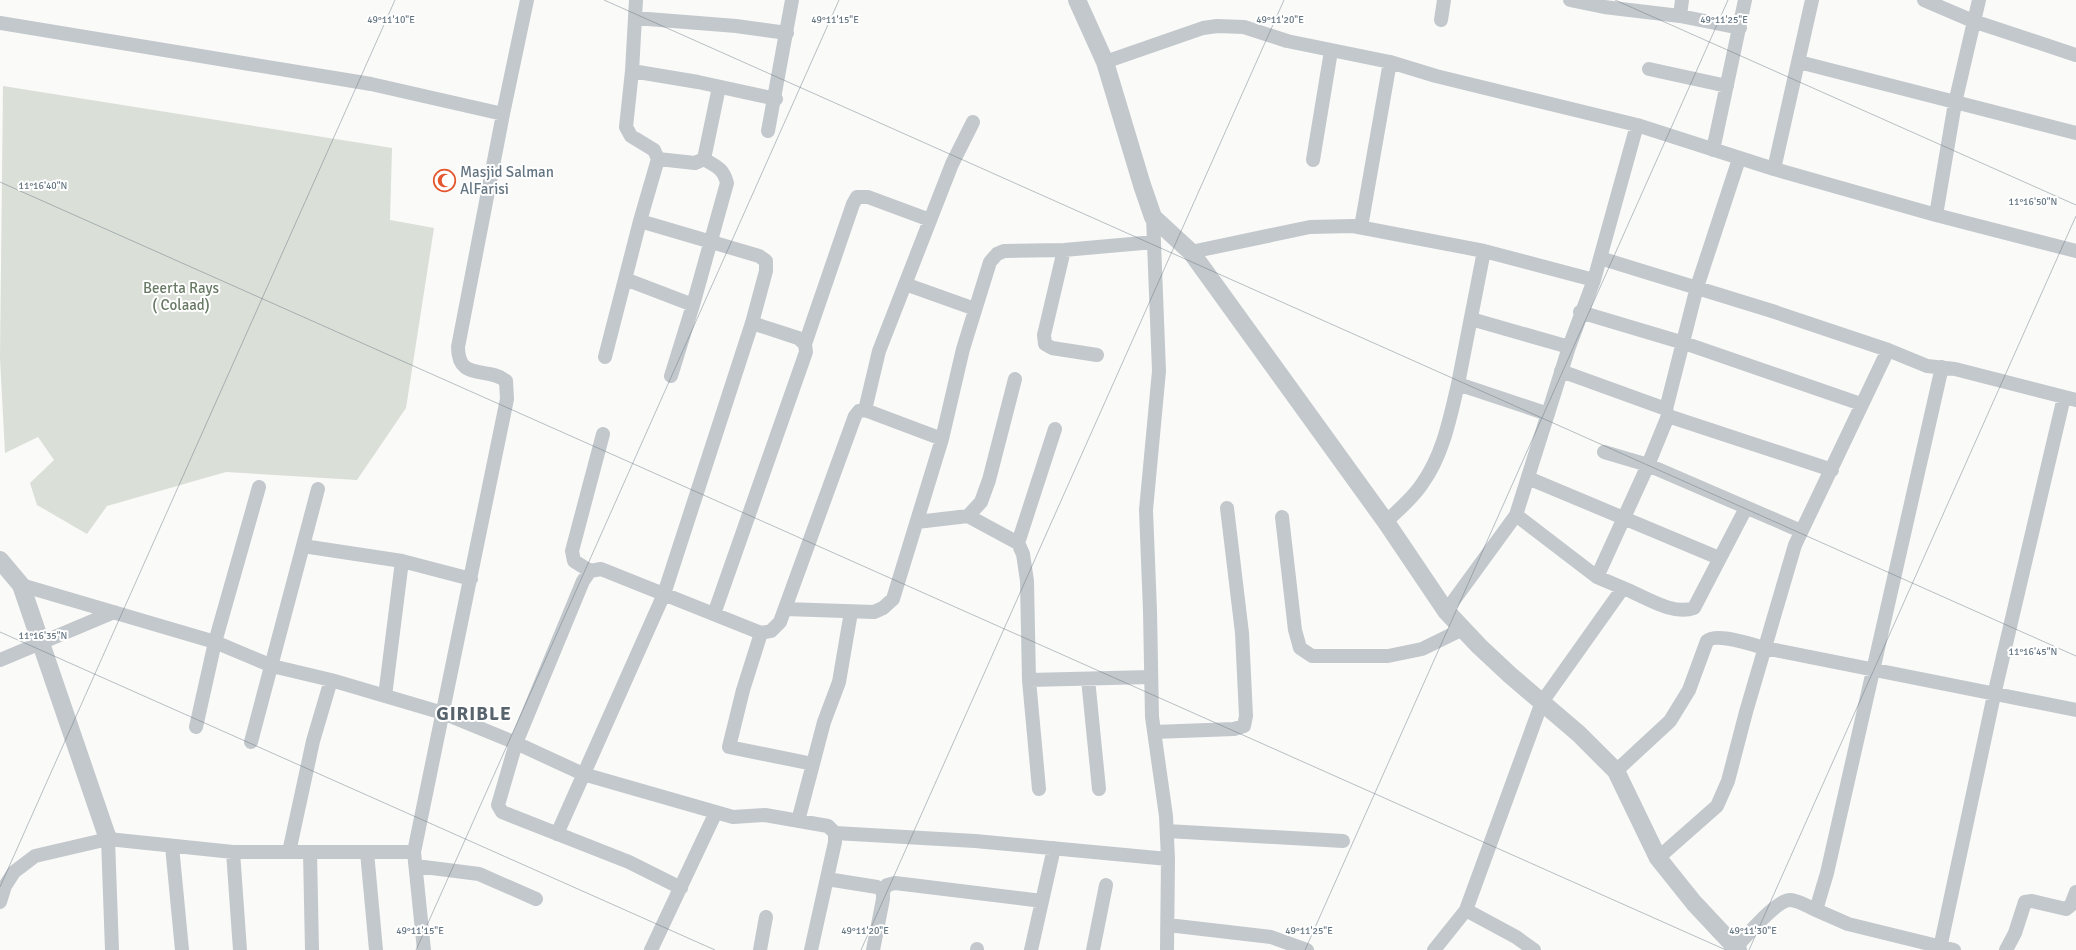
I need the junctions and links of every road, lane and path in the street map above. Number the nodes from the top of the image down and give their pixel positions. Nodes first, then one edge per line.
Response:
1 (527, 0) edge
2 (636, 0) edge
3 (792, 0) edge
4 (1444, 0) edge
5 (1570, 0) edge
6 (1682, 0) edge
7 (1745, 0) edge
8 (1812, 0) edge
9 (1924, 0) edge
10 (1979, 0) edge
11 (1080, 1) edge
12 (1680, 16) junction
13 (635, 18) junction
14 (1441, 20) dead end
15 (1973, 21) junction
16 (0, 23) edge
17 (1740, 28) junction
18 (787, 33) junction
19 (1331, 51) junction
20 (2076, 55) edge
21 (1105, 62) junction
22 (1390, 62) junction
23 (1799, 62) junction
24 (1649, 69) dead end
25 (632, 71) junction
26 (1727, 86) junction
27 (718, 87) junction
28 (776, 99) junction
29 (1955, 103) junction
30 (503, 114) junction
31 (972, 122) dead end
32 (1637, 125) junction
33 (768, 131) dead end
34 (2076, 134) edge
35 (1713, 150) junction
36 (658, 159) junction
37 (1739, 159) junction
38 (704, 160) junction
39 (1313, 160) dead end
40 (1774, 169) junction
41 (1936, 215) junction
42 (1153, 217) junction
43 (930, 220) junction
44 (640, 221) junction
45 (1361, 227) junction
46 (711, 242) junction
47 (1154, 242) junction
48 (1064, 250) junction
49 (1484, 251) junction
50 (2076, 251) edge
51 (1191, 252) junction
52 (1600, 258) junction
53 (625, 279) junction
54 (1594, 280) junction
55 (905, 284) junction
56 (1697, 287) junction
57 (693, 305) junction
58 (975, 309) junction
59 (1580, 312) junction
60 (1471, 320) junction
61 (752, 323) junction
62 (1684, 343) junction
63 (805, 344) junction
64 (1569, 347) junction
65 (1888, 350) junction
66 (1097, 355) dead end
67 (605, 357) dead end
68 (1942, 367) junction
69 (1560, 371) junction
70 (671, 376) dead end
71 (1016, 379) dead end
72 (1458, 384) junction
73 (2070, 399) edge
74 (1861, 404) junction
75 (865, 410) junction
76 (1667, 412) junction
77 (1548, 414) junction
78 (1055, 429) dead end
79 (603, 434) dead end
80 (942, 439) junction
81 (1604, 452) dead end
82 (1648, 465) junction
83 (1832, 470) junction
84 (1528, 478) junction
85 (259, 487) dead end
86 (318, 489) dead end
87 (1227, 508) dead end
88 (1746, 508) junction
89 (1516, 514) junction
90 (968, 516) junction
91 (1282, 517) dead end
92 (1623, 519) junction
93 (917, 522) junction
94 (1386, 522) junction
95 (1801, 531) junction
96 (1018, 543) junction
97 (303, 546) junction
98 (1719, 558) junction
99 (0, 560) edge
100 (402, 561) junction
101 (590, 571) junction
102 (1597, 577) junction
103 (471, 579) junction
104 (21, 585) junction
105 (1623, 588) junction
106 (664, 594) junction
107 (785, 609) junction
108 (1446, 611) junction
109 (114, 612) junction
110 (851, 612) junction
111 (714, 614) junction
112 (1463, 629) junction
113 (761, 633) junction
114 (215, 642) junction
115 (40, 644) junction
116 (1765, 648) junction
117 (0, 660) edge
118 (272, 666) junction
119 (1873, 670) junction
120 (1151, 678) junction
121 (1088, 679) junction
122 (331, 680) junction
123 (1029, 680) junction
124 (1994, 694) junction
125 (385, 696) junction
126 (1542, 702) junction
127 (2076, 710) edge
128 (443, 714) junction
129 (196, 727) dead end
130 (1154, 732) junction
131 (251, 742) dead end
132 (516, 743) junction
133 (813, 764) junction
134 (1616, 771) junction
135 (583, 774) junction
136 (1039, 789) dead end
137 (1099, 789) dead end
138 (716, 812) junction
139 (798, 820) junction
140 (1167, 831) junction
141 (835, 833) junction
142 (557, 834) junction
143 (108, 839) junction
144 (1343, 841) dead end
145 (172, 846) junction
146 (1054, 848) junction
147 (234, 852) junction
148 (289, 852) junction
149 (310, 852) junction
150 (367, 852) junction
151 (414, 852) junction
152 (1658, 858) junction
153 (1168, 859) junction
154 (416, 866) junction
155 (827, 879) junction
156 (1106, 885) dead end
157 (681, 888) junction
158 (883, 891) junction
159 (2076, 892) edge
160 (536, 899) dead end
161 (1042, 901) junction
162 (0, 902) edge
163 (1466, 910) junction
164 (1816, 910) junction
165 (766, 917) dead end
166 (1168, 925) junction
167 (1737, 949) edge
168 (1947, 949) edge
169 (112, 950) edge
170 (182, 950) edge
171 (240, 950) edge
172 (312, 950) edge
173 (376, 950) edge
174 (424, 950) edge
175 (651, 950) edge
176 (760, 950) edge
177 (811, 950) edge
178 (873, 950) edge
179 (1031, 950) edge
180 (1093, 950) edge
181 (1167, 950) edge
182 (1307, 950) edge
183 (1434, 950) edge
184 (1534, 950) edge
185 (2006, 950) edge

1 - 30 street
2 - 13 street
3 - 18 street
4 - 14 street
5 - 12 street
6 - 12 street
7 - 17 street
8 - 23 street
9 - 15 street
10 - 15 street
11 - 21 street
12 - 17 street
13 - 18 street
13 - 25 street
15 - 20 street
15 - 29 street
16 - 30 street
17 - 26 street
18 - 28 street
19 - 21 street
19 - 22 street
19 - 39 street
21 - 42 street
22 - 32 street
22 - 45 street
23 - 29 street
23 - 40 street
24 - 26 street
25 - 27 street
25 - 36 street
26 - 35 street
27 - 28 street
27 - 38 street
28 - 33 street
29 - 34 street
29 - 41 street
30 - 103 street
31 - 43 street
32 - 35 street
32 - 52 street
35 - 37 street
36 - 38 street
36 - 44 street
37 - 40 street
37 - 56 street
38 - 46 street
40 - 41 street
41 - 50 street
42 - 47 street
42 - 51 street
43 - 55 street
43 - 63 street
44 - 46 street
44 - 53 street
45 - 49 street
45 - 51 street
46 - 57 street
46 - 61 street
47 - 48 street
47 - 120 street
48 - 58 street
48 - 66 street
49 - 54 street
49 - 60 street
51 - 94 street
52 - 54 street
52 - 56 street
53 - 57 street
53 - 67 street
54 - 59 street
55 - 58 street
55 - 75 street
56 - 62 street
56 - 65 street
57 - 70 street
58 - 80 street
59 - 62 street
59 - 64 street
60 - 64 street
60 - 72 street
61 - 63 street
61 - 106 street
62 - 74 street
62 - 76 street
63 - 111 street
64 - 69 street
65 - 68 street
65 - 74 street
68 - 73 street
68 - 119 street
69 - 76 street
69 - 77 street
71 - 90 street
72 - 77 street
72 - 94 street
73 - 124 street
74 - 83 street
75 - 80 street
75 - 107 street
76 - 82 street
76 - 83 street
77 - 84 street
78 - 96 street
79 - 101 street
80 - 93 street
81 - 82 street
82 - 88 street
82 - 92 street
83 - 95 street
84 - 89 street
84 - 92 street
85 - 114 street
86 - 97 street
87 - 130 street
88 - 95 street
88 - 98 street
89 - 102 street
89 - 108 street
90 - 93 street
90 - 96 street
91 - 112 street
92 - 98 street
92 - 102 street
93 - 110 street
94 - 108 street
95 - 116 street
96 - 123 street
97 - 100 street
97 - 118 street
98 - 105 street
99 - 104 street
100 - 103 street
100 - 125 street
101 - 106 street
101 - 132 street
102 - 105 street
103 - 128 street
104 - 109 street
104 - 115 street
105 - 126 street
106 - 111 street
106 - 135 street
107 - 110 street
107 - 113 street
108 - 112 street
109 - 114 street
109 - 115 street
110 - 133 street
111 - 113 street
112 - 126 street
113 - 133 street
114 - 118 street
114 - 129 street
115 - 117 street
115 - 143 street
116 - 119 street
116 - 134 street
116 - 152 street
118 - 122 street
118 - 131 street
119 - 124 street
119 - 164 street
120 - 121 street
120 - 130 street
121 - 123 street
121 - 137 street
122 - 125 street
122 - 148 street
123 - 136 street
124 - 127 street
124 - 168 street
125 - 128 street
126 - 134 street
126 - 163 street
128 - 132 street
128 - 151 street
130 - 140 street
132 - 135 street
132 - 142 street
133 - 139 street
134 - 152 street
135 - 138 street
135 - 142 street
138 - 139 street
138 - 157 street
139 - 141 street
140 - 144 street
140 - 153 street
141 - 146 street
141 - 155 street
142 - 157 street
143 - 145 street
143 - 162 street
143 - 169 street
145 - 147 street
145 - 170 street
146 - 153 street
146 - 161 street
147 - 148 street
147 - 171 street
148 - 149 street
149 - 150 street
149 - 172 street
150 - 151 street
150 - 173 street
151 - 154 street
152 - 167 street
153 - 166 street
154 - 160 street
154 - 174 street
155 - 158 street
155 - 177 street
156 - 180 street
157 - 175 street
158 - 161 street
158 - 178 street
159 - 185 street
161 - 179 street
163 - 183 street
163 - 184 street
164 - 167 street
164 - 168 street
165 - 176 street
166 - 181 street
166 - 182 street

